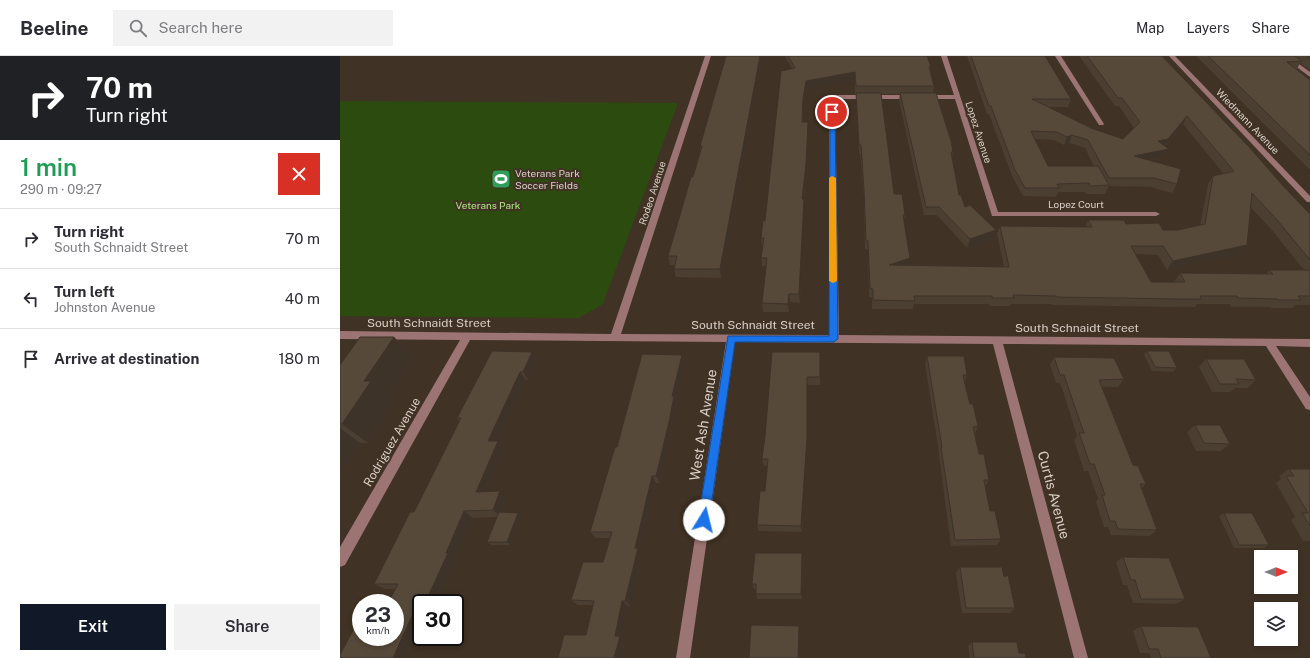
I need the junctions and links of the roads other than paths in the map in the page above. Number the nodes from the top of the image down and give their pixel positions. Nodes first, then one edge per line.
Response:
1 (708, 56) edge
2 (944, 56) edge
3 (1058, 56) edge
4 (1172, 56) edge
5 (1285, 56) edge
6 (1310, 76) edge
7 (957, 97) junction
8 (1101, 124) dead end
9 (1310, 200) edge
10 (995, 214) joint
11 (1156, 214) dead end
12 (340, 335) edge
13 (467, 336) junction
14 (615, 337) junction
15 (731, 338) junction
16 (834, 339) junction
17 (997, 340) junction
18 (1268, 342) junction
19 (1310, 343) edge
20 (1310, 406) edge
21 (340, 560) edge
22 (682, 658) edge
23 (1081, 658) edge

1 - 14 street, Rodeo Avenue
2 - 7 street, Lopez Avenue
3 - 8 street
4 - 9 street, Wiedmann Avenue
5 - 6 street
7 - 10 street, Lopez Avenue
7 - 16 street
10 - 11 street, Lopez Court
12 - 13 street, South Schnaidt Street
13 - 14 street, South Schnaidt Street
13 - 21 street, Rodriguez Avenue
14 - 15 street, South Schnaidt Street
15 - 16 street, South Schnaidt Street
15 - 22 street, West Ash Avenue
16 - 17 street, South Schnaidt Street
17 - 18 street, South Schnaidt Street
17 - 23 street, Curtis Avenue
18 - 19 street, South Schnaidt Street
18 - 20 street

